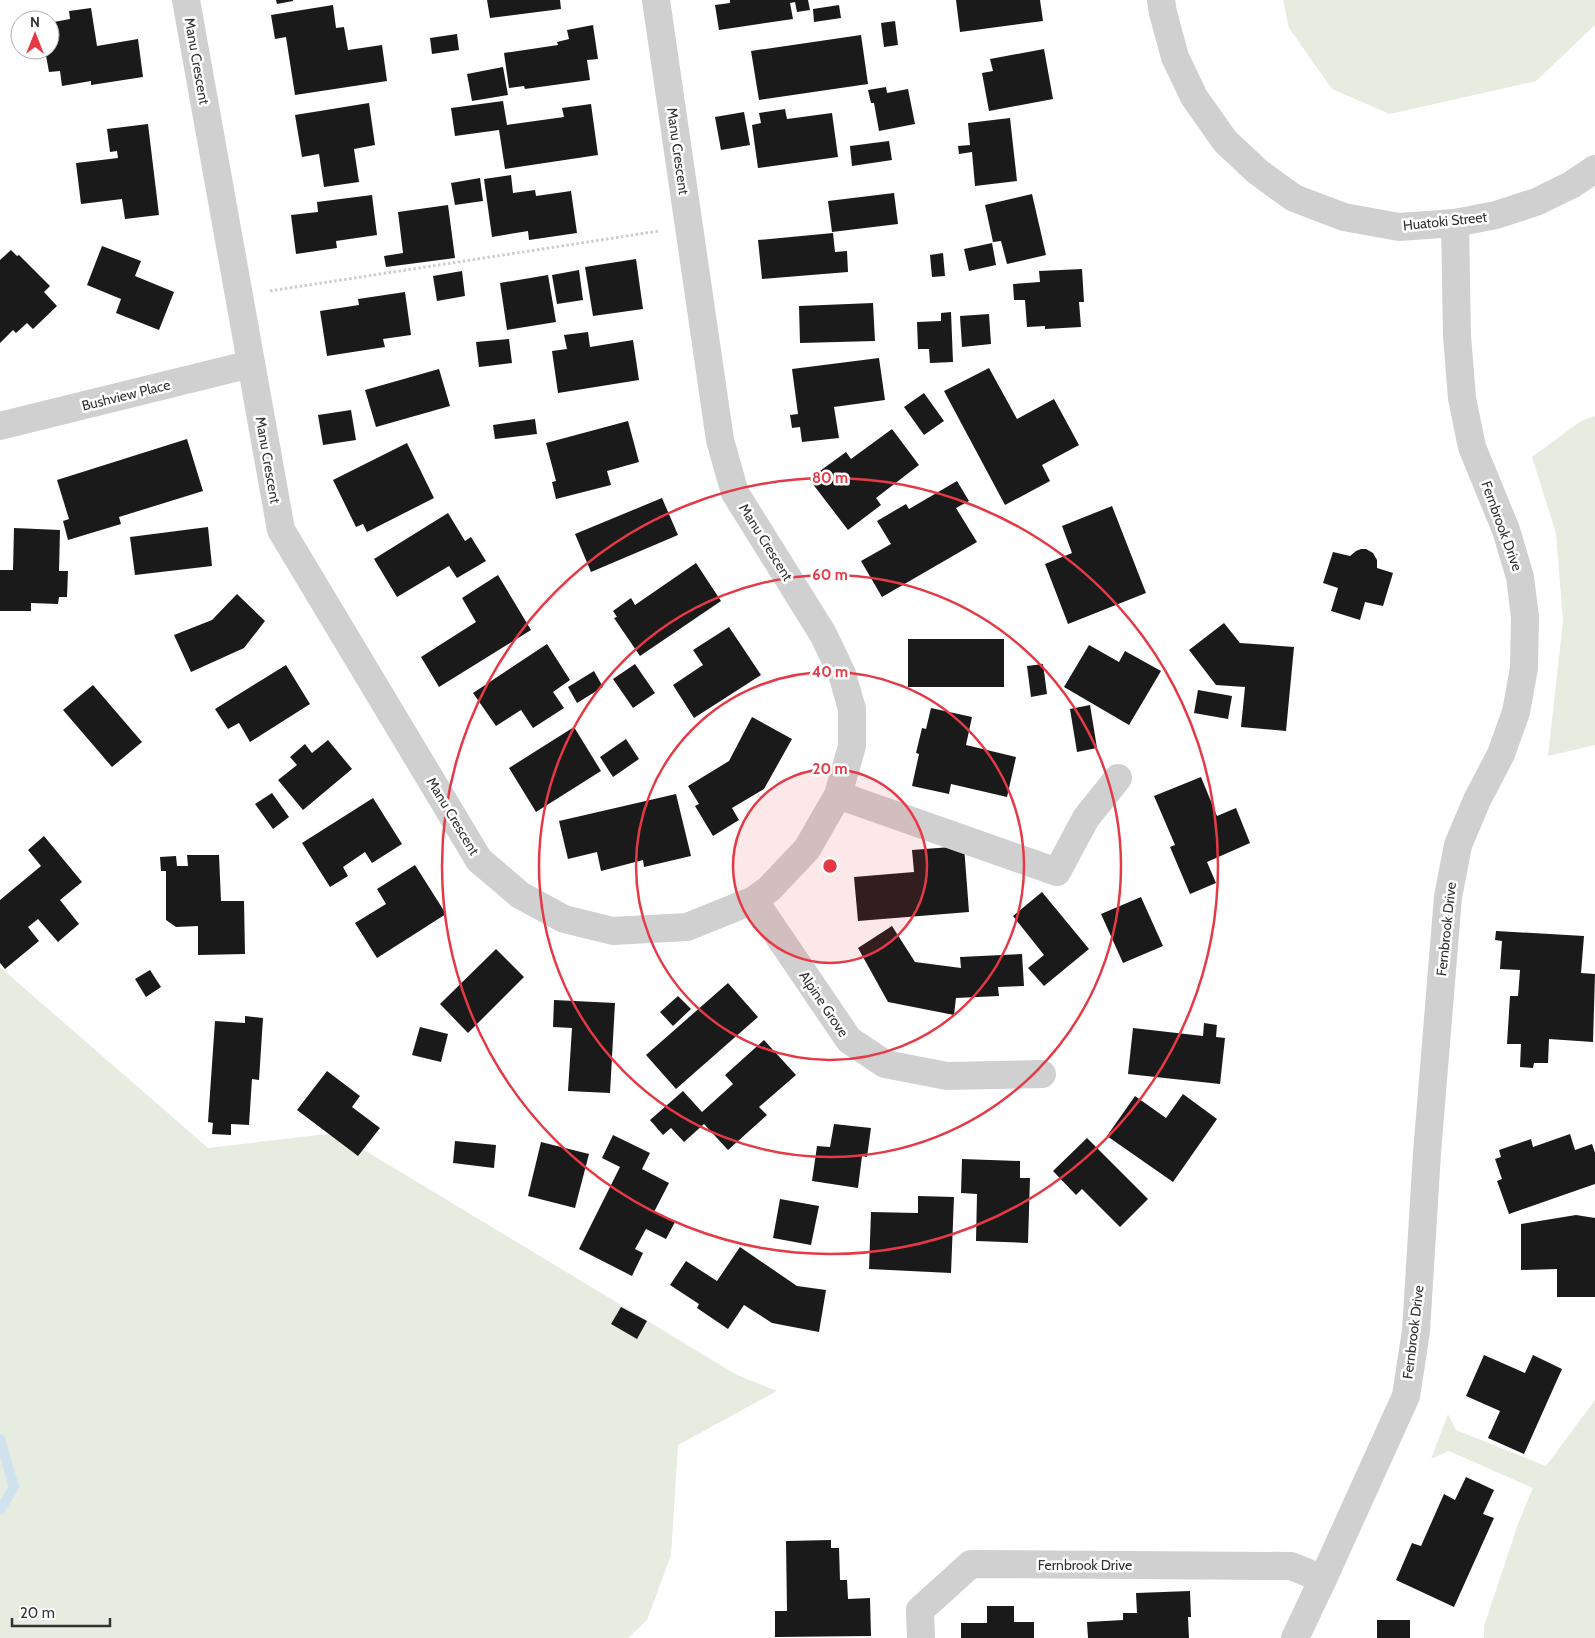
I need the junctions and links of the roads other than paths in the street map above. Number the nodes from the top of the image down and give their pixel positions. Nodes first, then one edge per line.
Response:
1 (186, 0) edge
2 (656, 0) edge
3 (1161, 0) edge
4 (1595, 169) edge
5 (1456, 223) junction
6 (251, 364) junction
7 (0, 426) edge
8 (1118, 778) dead end
9 (838, 795) junction
10 (754, 900) junction
11 (1042, 1074) dead end
12 (1323, 1579) junction
13 (921, 1638) edge
14 (1295, 1638) edge

1 - 6 street, Manu Crescent
2 - 9 street, Manu Crescent
3 - 5 street, Huatoki Street
4 - 5 street, Huatoki Street
5 - 12 street, Fernbrook Drive
6 - 7 street, Bushview Place
6 - 10 street, Manu Crescent
8 - 9 street
9 - 10 street, Manu Crescent
10 - 11 street, Alpine Grove
12 - 13 street, Fernbrook Drive
12 - 14 street, Fernbrook Drive

